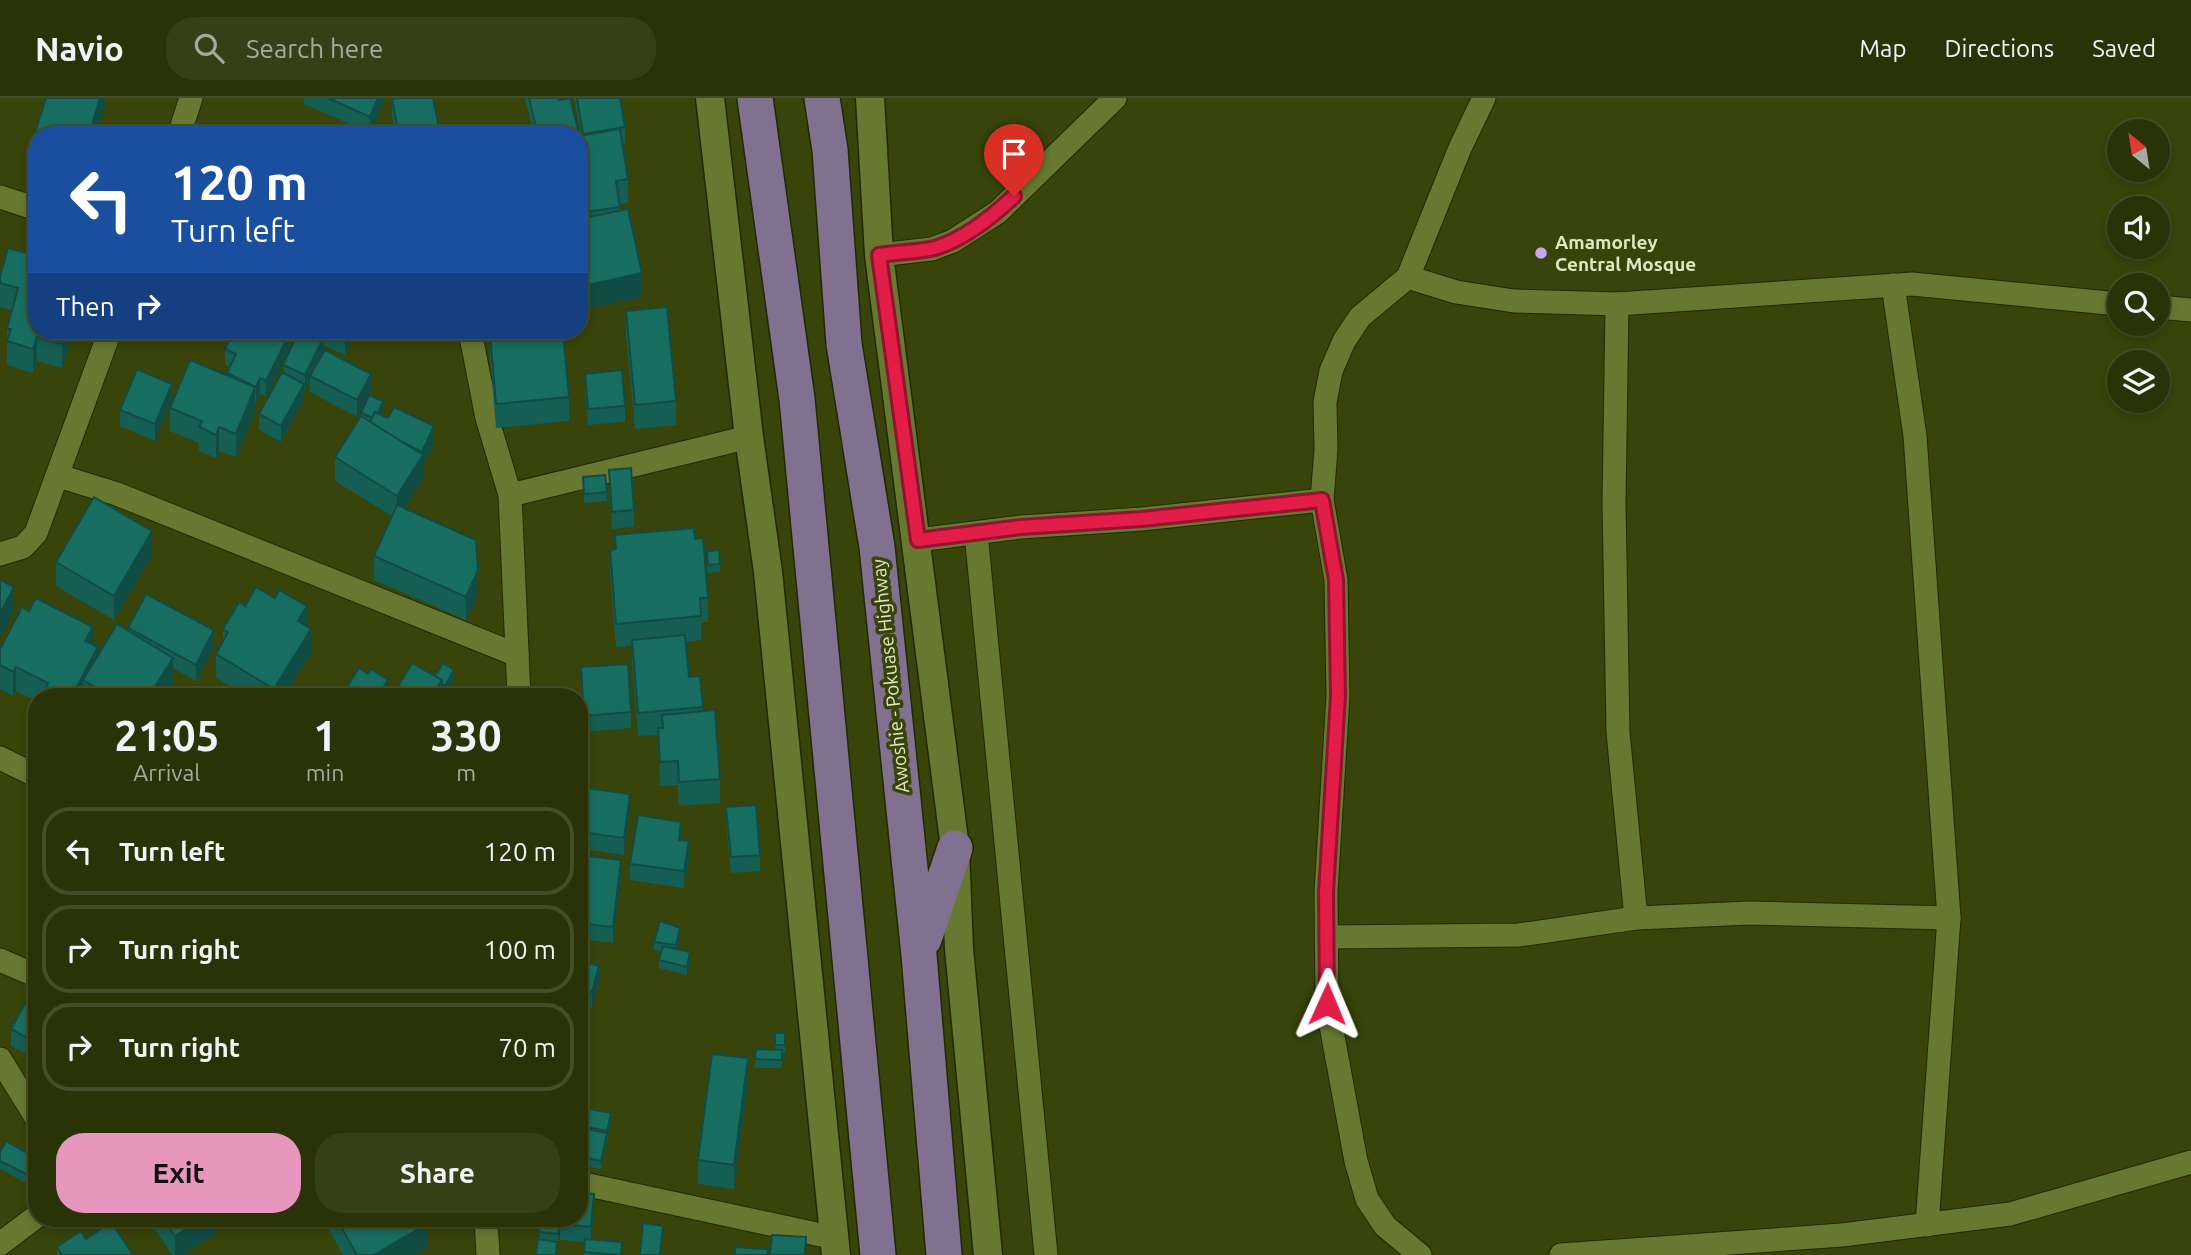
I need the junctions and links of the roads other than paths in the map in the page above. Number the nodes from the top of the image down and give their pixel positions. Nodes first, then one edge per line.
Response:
1 (191, 98) edge
2 (710, 98) edge
3 (755, 98) edge
4 (822, 98) edge
5 (870, 98) edge
6 (1115, 98) edge
7 (1484, 98) edge
8 (181, 126) edge
9 (0, 197) edge
10 (28, 206) edge
11 (879, 255) junction
12 (1408, 276) junction
13 (1892, 285) junction
14 (2107, 303) edge
15 (1618, 304) junction
16 (2170, 308) edge
17 (2191, 310) edge
18 (107, 340) edge
19 (472, 340) edge
20 (749, 437) junction
21 (59, 476) junction
22 (510, 495) junction
23 (1322, 500) junction
24 (976, 533) junction
25 (918, 540) junction
26 (0, 554) edge
27 (517, 655) junction
28 (519, 688) edge
29 (0, 758) edge
30 (28, 772) edge
31 (955, 848) junction
32 (1636, 918) junction
33 (1949, 918) junction
34 (1329, 937) junction
35 (919, 955) junction
36 (0, 960) edge
37 (28, 972) edge
38 (0, 1059) edge
39 (28, 1104) edge
40 (2191, 1162) edge
41 (588, 1185) edge
42 (28, 1223) edge
43 (1927, 1225) junction
44 (486, 1227) edge
45 (0, 1244) edge
46 (836, 1246) edge
47 (488, 1255) edge
48 (878, 1255) edge
49 (944, 1255) edge
50 (988, 1255) edge
51 (1046, 1255) edge
52 (1420, 1255) edge
53 (1561, 1255) edge

1 - 8 street
2 - 20 street
3 - 48 main road
4 - 35 main road, Awoshie - Pokuase Highway
5 - 11 street
6 - 11 street
7 - 12 street
9 - 10 street
11 - 25 street
12 - 15 street
12 - 23 street
13 - 14 street
13 - 15 street
13 - 33 street
15 - 32 street
16 - 17 street
18 - 21 street
19 - 22 street
20 - 22 street
20 - 46 street
21 - 26 street
21 - 27 street
22 - 27 street
23 - 24 street
23 - 34 street
24 - 25 street
24 - 51 street
25 - 31 street
27 - 28 street
29 - 30 street
31 - 35 main road
31 - 50 street
32 - 33 street
32 - 34 street
33 - 43 street
34 - 52 street
35 - 49 main road, Awoshie - Pokuase Highway
36 - 37 street
38 - 39 street
40 - 43 street
41 - 46 street
42 - 45 street
43 - 53 street
44 - 47 street

